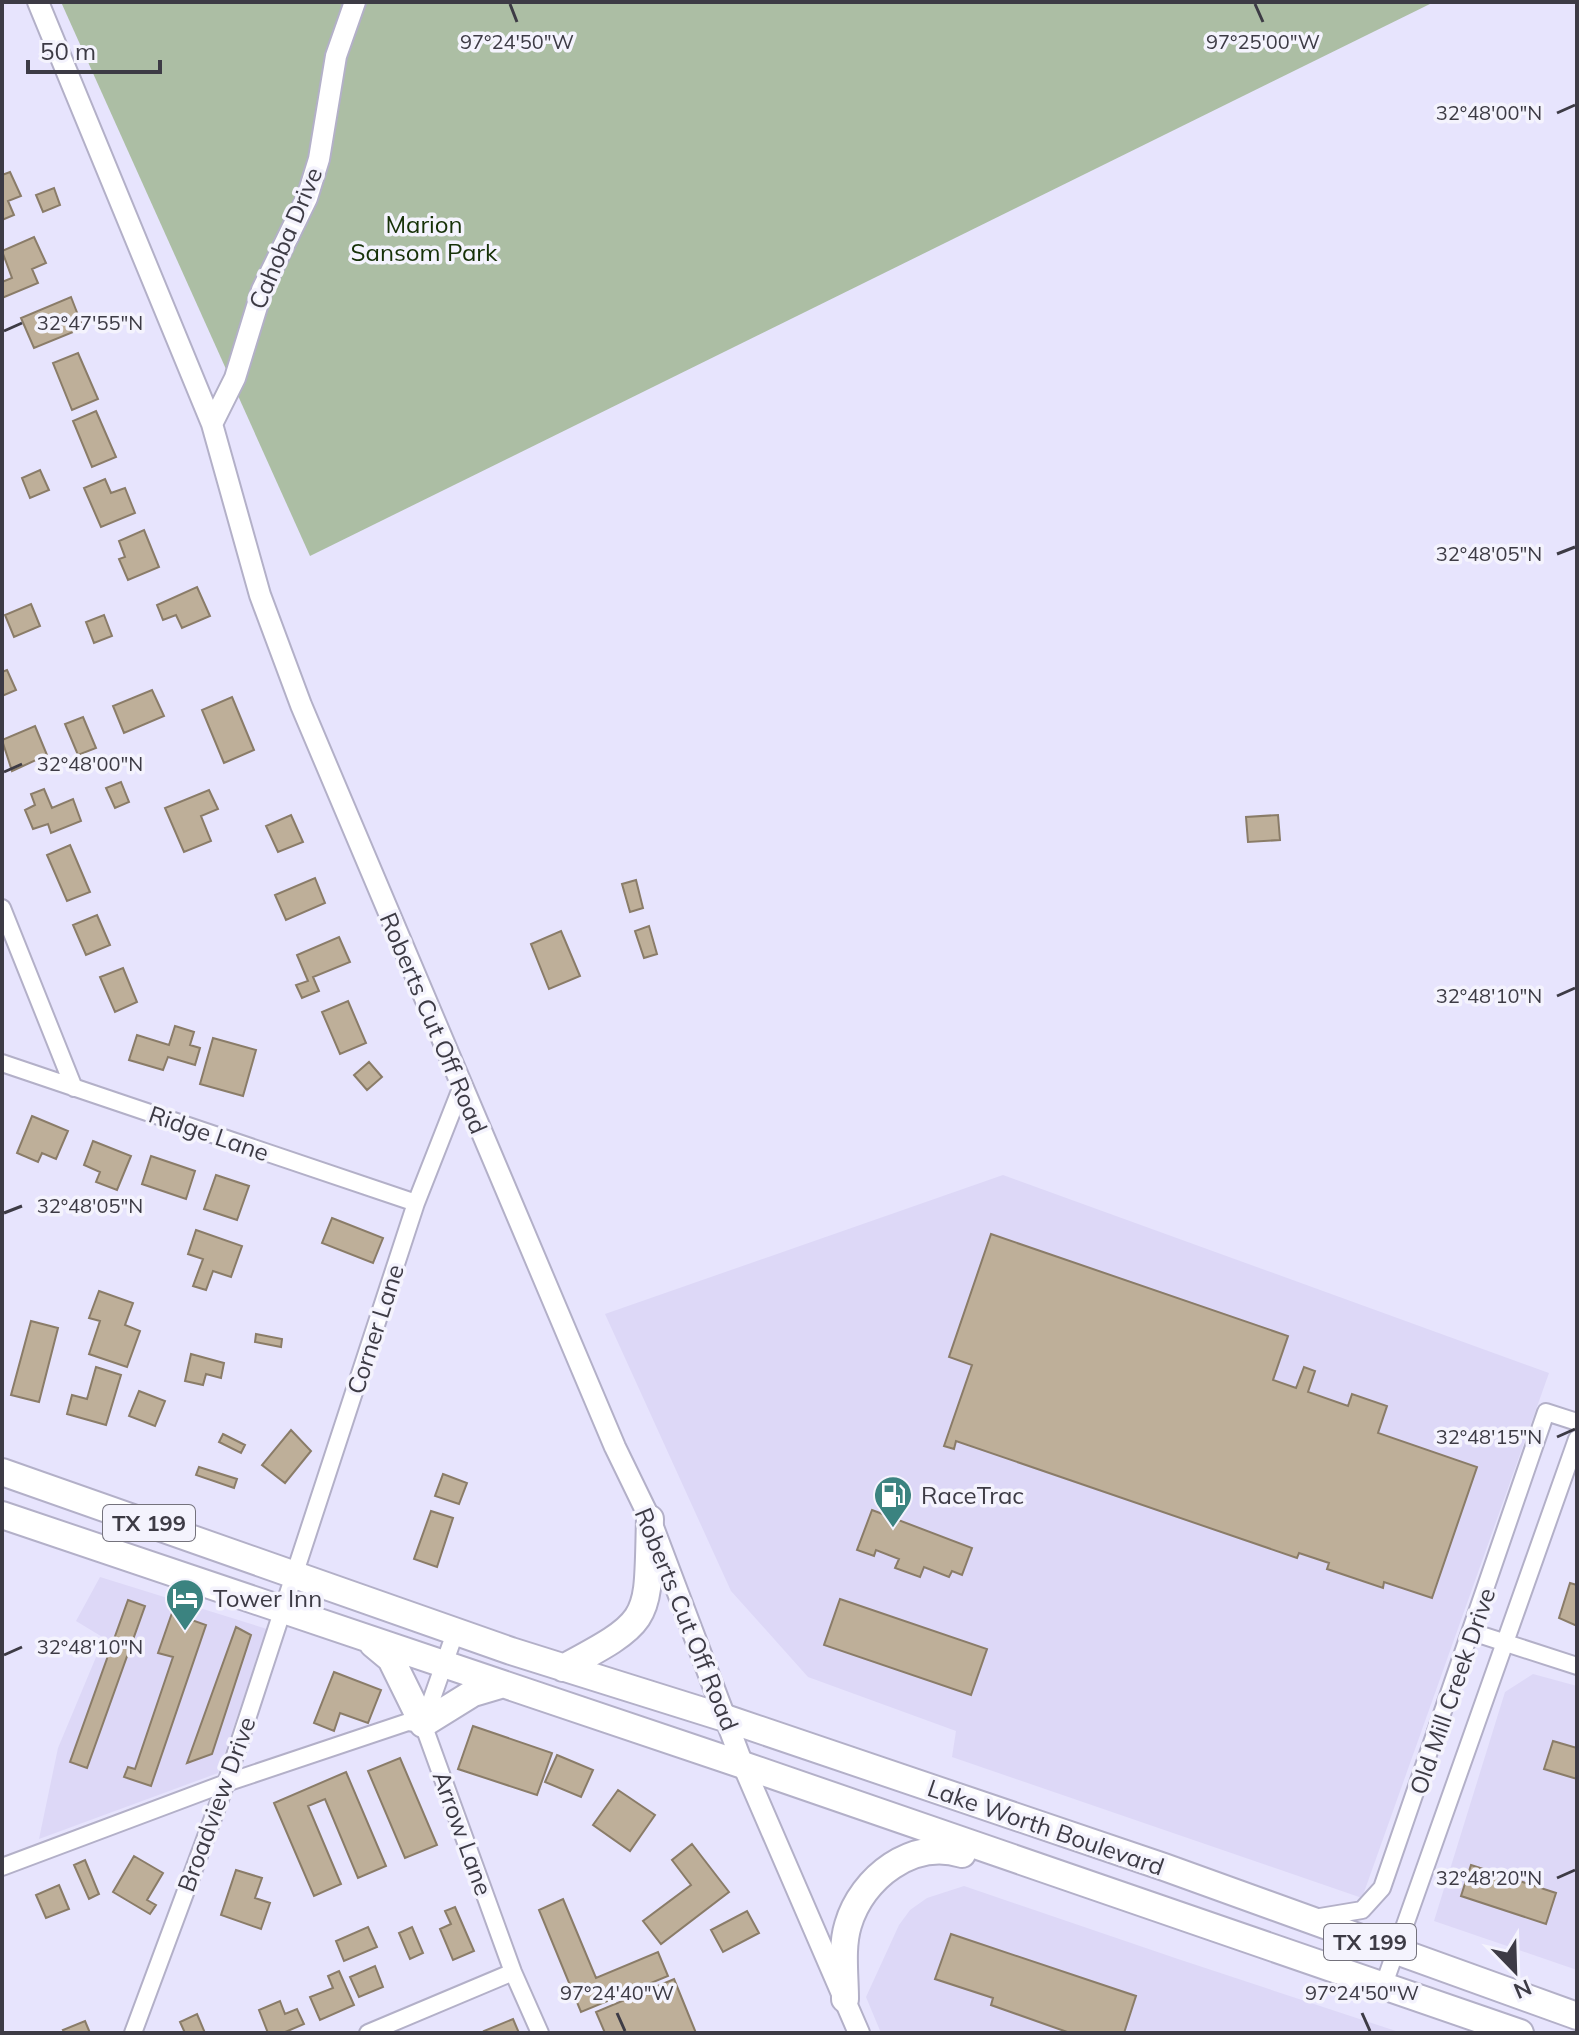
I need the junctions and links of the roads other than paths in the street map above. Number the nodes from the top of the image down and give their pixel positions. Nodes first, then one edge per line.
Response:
1 (38, 2) edge
2 (355, 2) edge
3 (212, 424) junction
4 (2, 908) edge
5 (2, 1063) edge
6 (462, 1086) junction
7 (74, 1088) junction
8 (416, 1203) junction
9 (1577, 1422) edge
10 (1577, 1439) edge
11 (2, 1472) edge
12 (2, 1515) edge
13 (650, 1519) junction
14 (295, 1574) junction
15 (283, 1609) junction
16 (456, 1630) junction
17 (1472, 1632) junction
18 (367, 1639) junction
19 (1506, 1643) junction
20 (442, 1665) junction
21 (1577, 1666) edge
22 (563, 1668) junction
23 (500, 1685) junction
24 (728, 1719) junction
25 (423, 1724) junction
26 (743, 1765) junction
27 (226, 1783) junction
28 (989, 1852) junction
29 (2, 1867) edge
30 (1308, 1919) junction
31 (1396, 1951) junction
32 (513, 1972) junction
33 (1383, 1987) junction
34 (845, 1999) junction
35 (1577, 2016) edge
36 (133, 2033) edge
37 (368, 2033) edge
38 (540, 2033) edge
39 (859, 2033) edge
40 (1520, 2033) edge

1 - 3 street, Roberts Cut Off Road
2 - 3 street, Cahoba Drive
3 - 6 street, Roberts Cut Off Road
4 - 7 street
5 - 7 street, Ridge Lane
6 - 8 street, Corner Lane
6 - 13 street, Roberts Cut Off Road
7 - 8 street, Ridge Lane
8 - 14 street, Corner Lane
9 - 17 street, Old Mill Creek Drive
10 - 19 street, Old Mill Creek Drive
11 - 14 main road, TX 199
12 - 15 main road, TX 199
13 - 22 main road
13 - 24 street, Roberts Cut Off Road
14 - 15 street, Broadview Drive
14 - 16 main road, TX 199
15 - 18 main road, TX 199
15 - 27 street, Broadview Drive
16 - 20 street
16 - 22 main road, Lake Worth Boulevard / TX 199
17 - 19 street
17 - 30 street, Old Mill Creek Drive
18 - 20 main road, TX 199
18 - 25 main road
19 - 21 street
19 - 31 street, Old Mill Creek Drive
20 - 23 main road, TX 199
20 - 25 street
22 - 24 main road, Lake Worth Boulevard / TX 199
23 - 25 main road
23 - 26 main road, Lake Worth Boulevard / TX 199
24 - 26 street, Roberts Cut Off Road
24 - 30 main road, Lake Worth Boulevard / TX 199
25 - 27 street
25 - 32 street, Arrow Lane
26 - 28 main road, Lake Worth Boulevard / TX 199
26 - 34 street, Roberts Cut Off Road
27 - 29 street
27 - 36 street, Broadview Drive
28 - 33 main road, Lake Worth Boulevard / TX 199
28 - 34 main road
30 - 31 main road, Lake Worth Boulevard / TX 199
31 - 33 street, Old Mill Creek Drive
31 - 35 main road, Lake Worth Boulevard / TX 199
32 - 37 street
32 - 38 street, Arrow Lane
33 - 40 main road, Lake Worth Boulevard / TX 199
34 - 39 street, Roberts Cut Off Road

